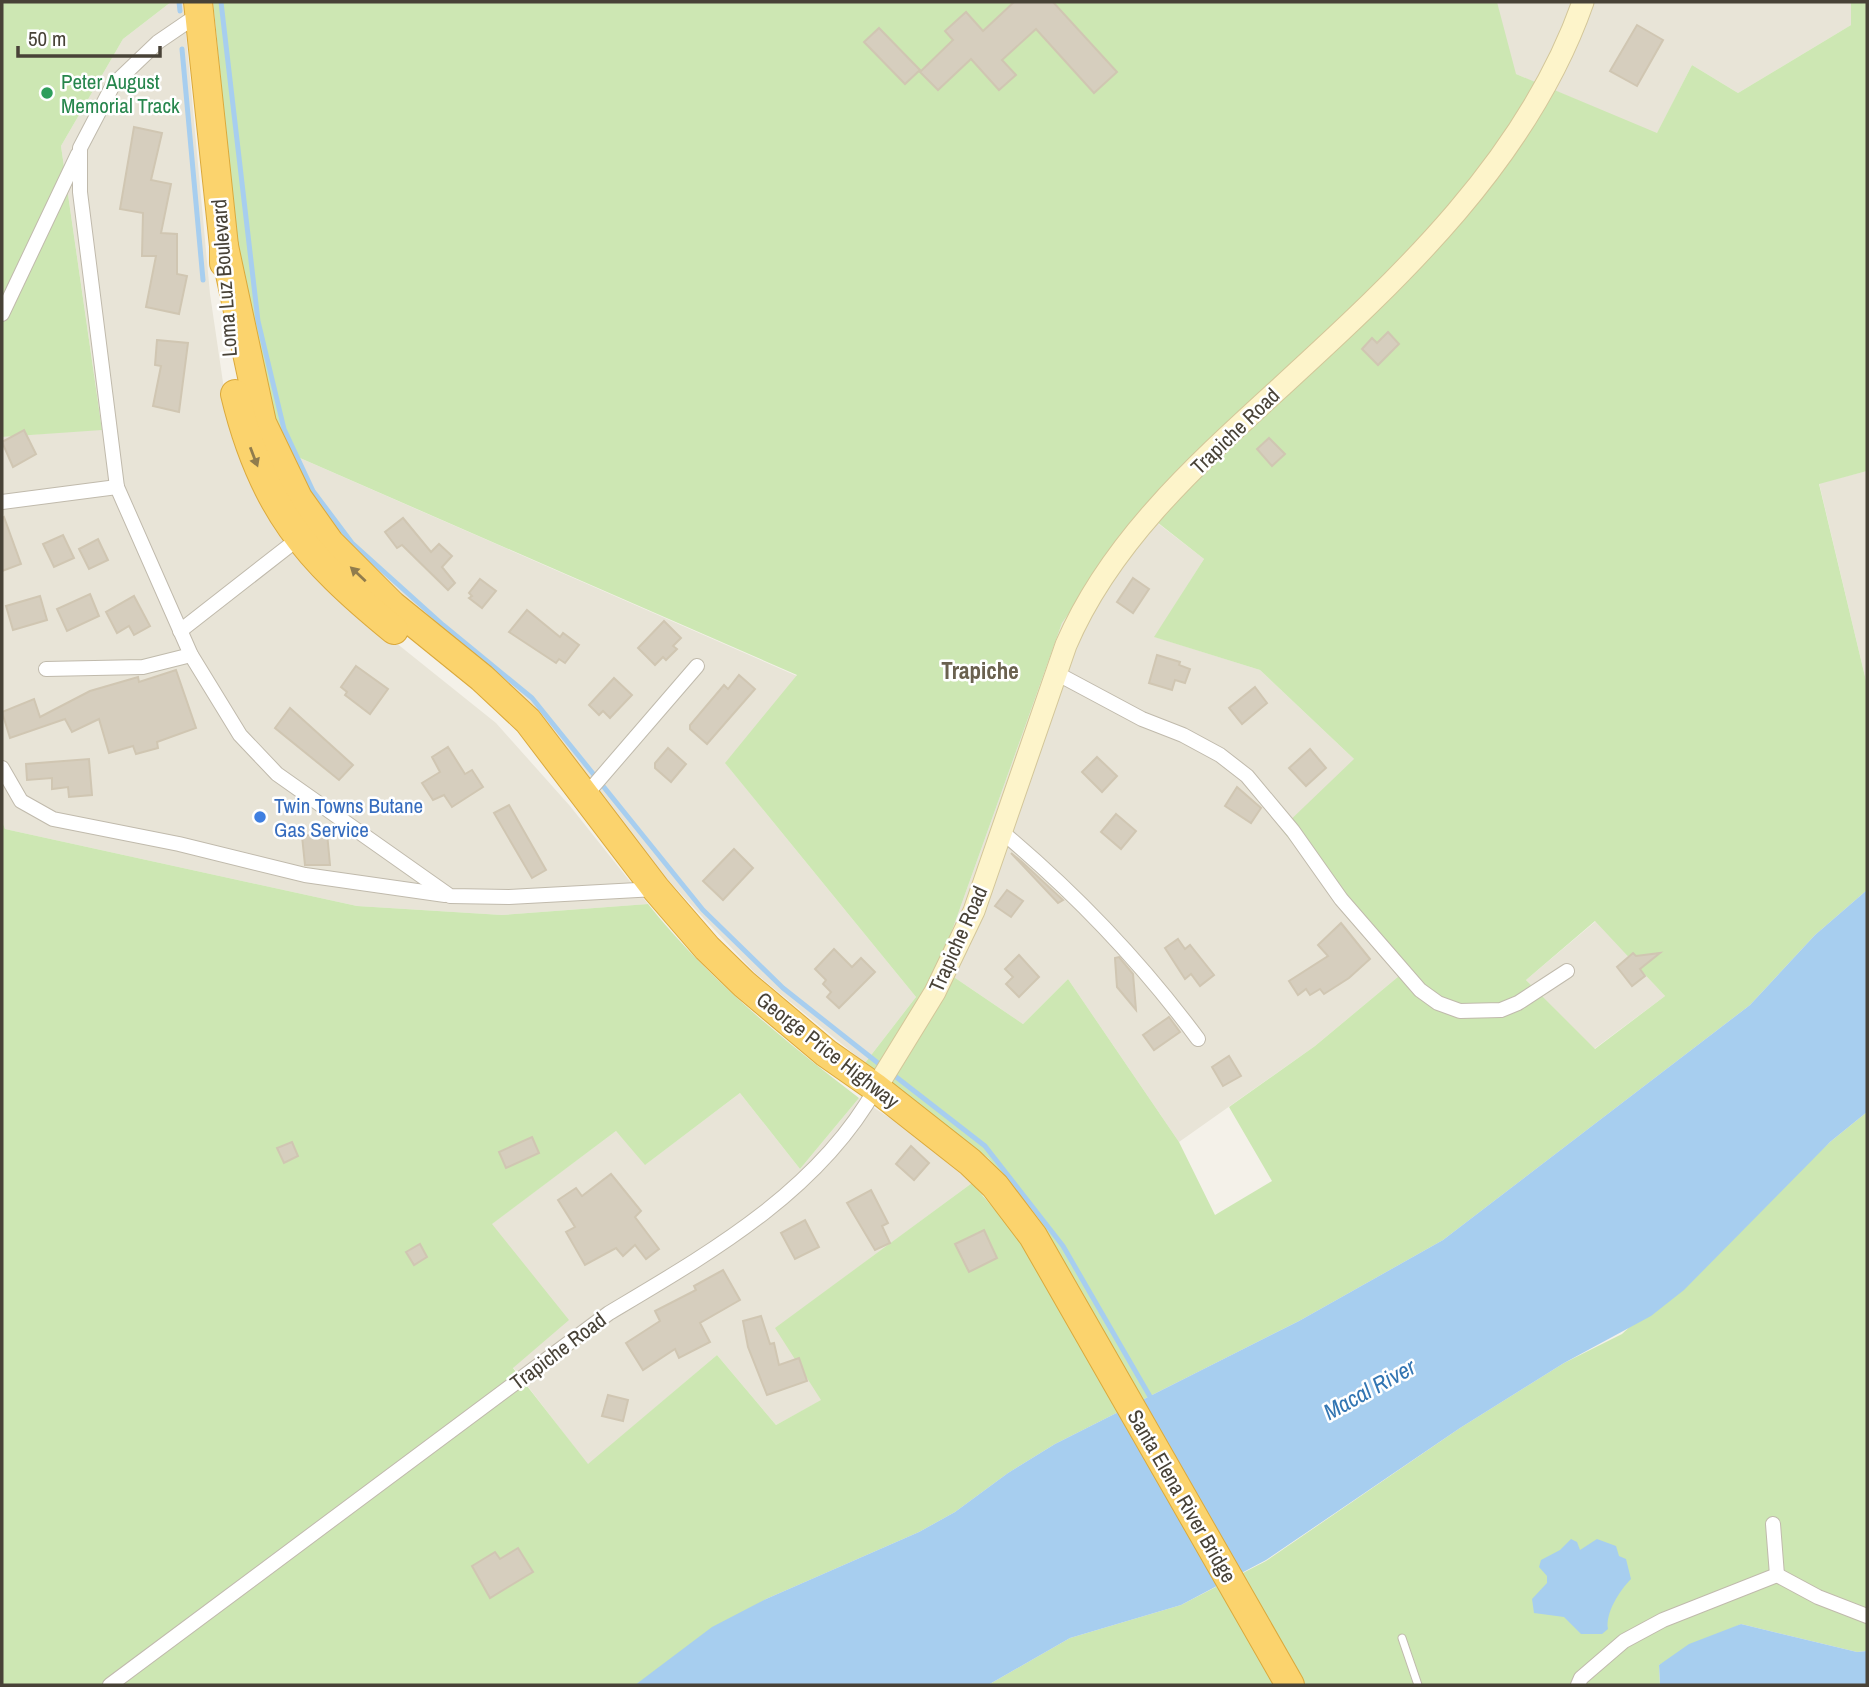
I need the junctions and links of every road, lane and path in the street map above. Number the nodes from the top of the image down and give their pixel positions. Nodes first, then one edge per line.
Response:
1 (1583, 2) edge
2 (198, 8) edge
3 (80, 148) junction
4 (2, 314) edge
5 (117, 487) junction
6 (2, 502) edge
7 (307, 532) junction
8 (180, 631) junction
9 (191, 655) junction
10 (697, 666) dead end
11 (46, 668) dead end
12 (1056, 673) junction
13 (2, 768) edge
14 (582, 795) junction
15 (1001, 831) junction
16 (656, 889) junction
17 (450, 896) junction
18 (1567, 971) dead end
19 (1198, 1039) dead end
20 (876, 1088) junction
21 (1074, 1307) joint
22 (1773, 1524) dead end
23 (1777, 1575) junction
24 (1867, 1616) edge
25 (1402, 1638) dead end
26 (110, 1685) edge
27 (1290, 1685) edge
28 (1418, 1685) edge
29 (1578, 1685) edge

1 - 12 street, Trapiche Road
2 - 3 street
2 - 7 highway, Loma Luz Boulevard
3 - 4 street
3 - 5 street
5 - 6 street
5 - 8 street
7 - 8 street
7 - 14 highway, Loma Luz Boulevard
8 - 9 street
9 - 11 street
9 - 17 street
10 - 14 street
12 - 15 street, Trapiche Road
12 - 18 street
13 - 17 street
14 - 16 highway, George Price Highway
15 - 19 street
15 - 20 street, Trapiche Road
16 - 17 street
16 - 20 highway, George Price Highway
20 - 21 highway, George Price Highway
20 - 26 street, Trapiche Road
21 - 27 highway, Santa Elena River Bridge
22 - 23 street
23 - 24 street
23 - 29 street
25 - 28 lane

